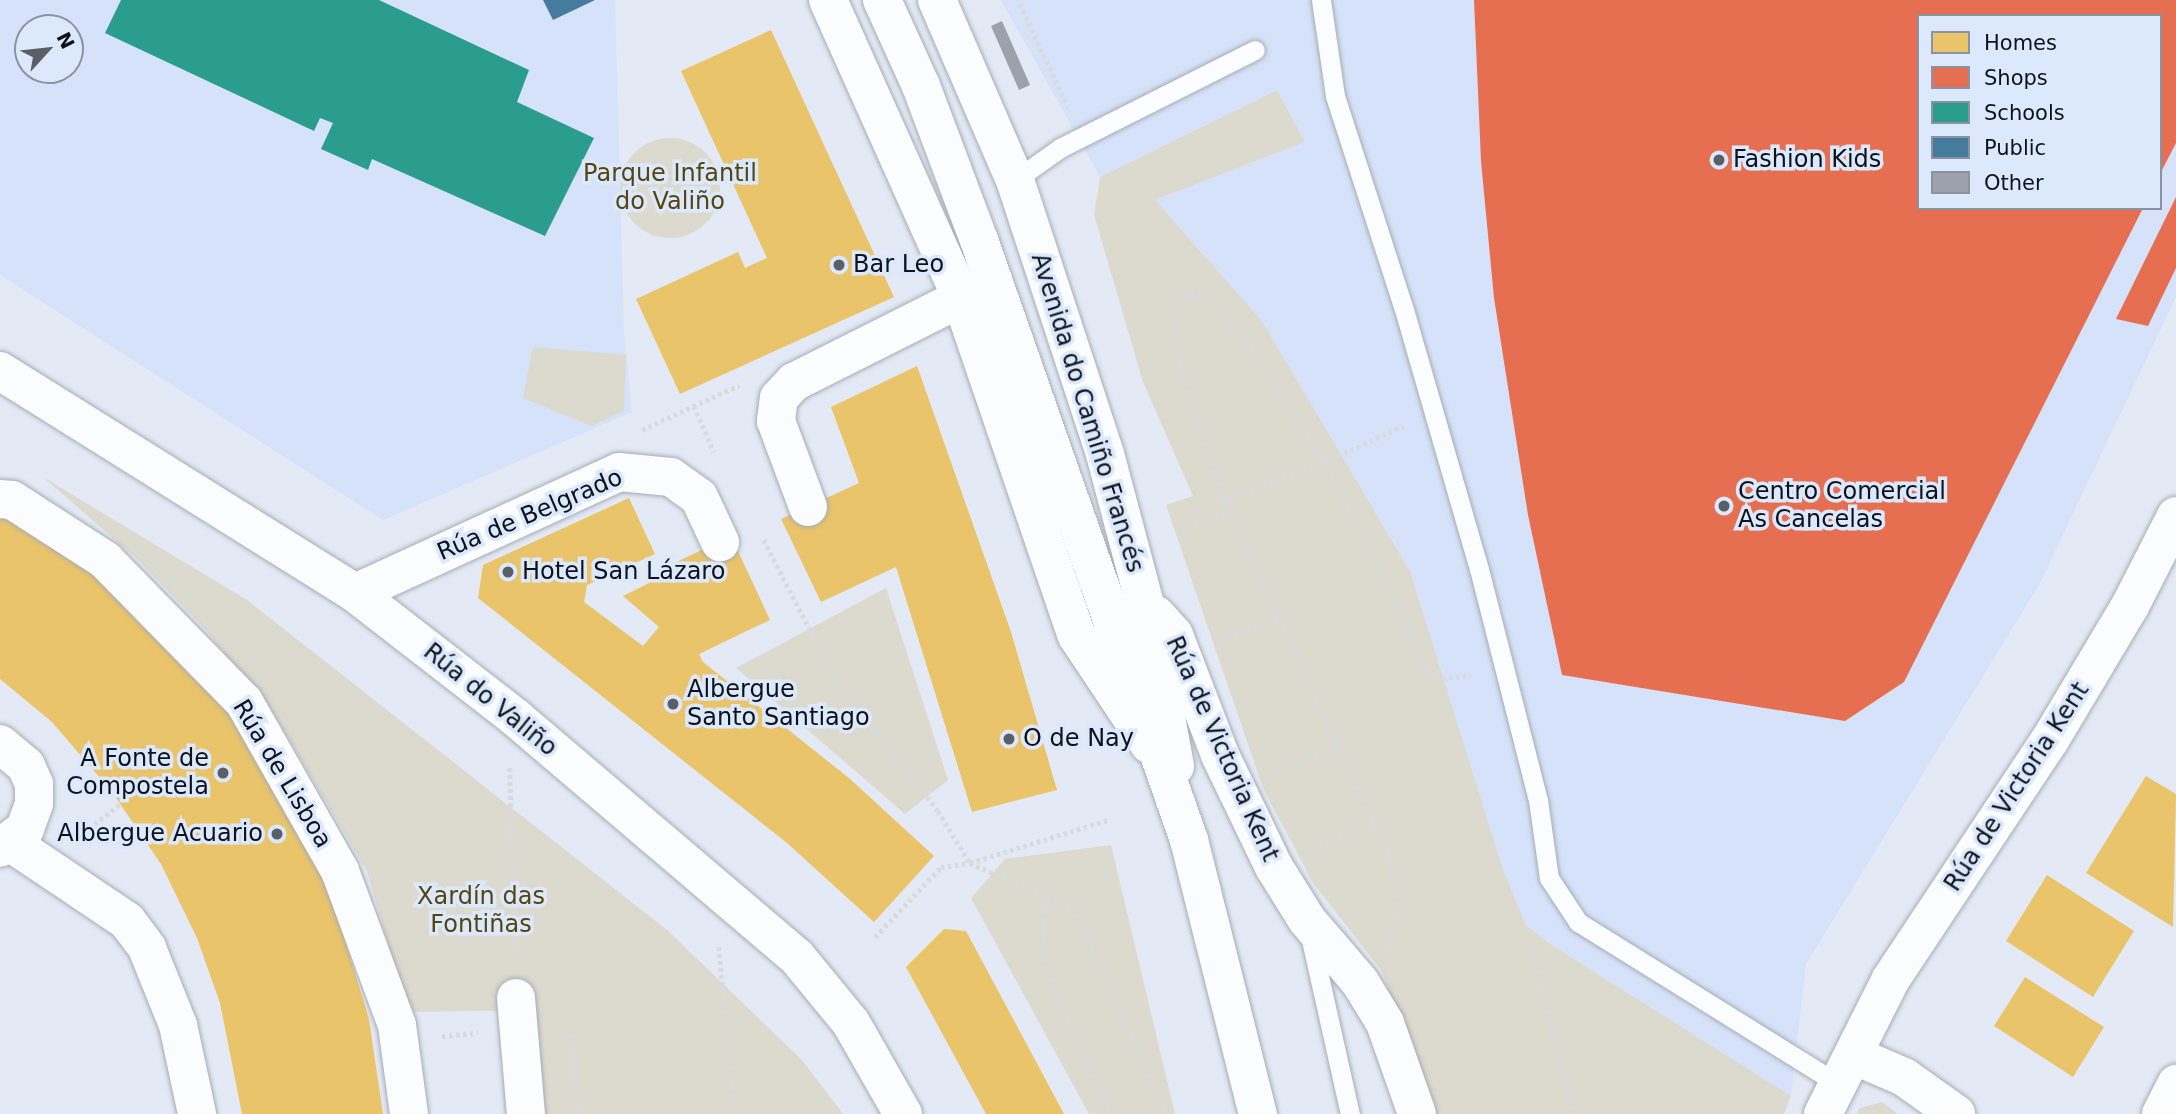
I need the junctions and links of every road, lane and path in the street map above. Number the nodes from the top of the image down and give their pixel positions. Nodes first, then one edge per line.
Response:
1 (828, 0) edge
2 (882, 0) edge
3 (1321, 0) edge
4 (1020, 4) dead end
5 (943, 13) edge
6 (1255, 50) dead end
7 (1070, 110) dead end
8 (1008, 164) junction
9 (961, 298) junction
10 (0, 371) edge
11 (743, 384) dead end
12 (632, 434) dead end
13 (1379, 438) dead end
14 (1325, 462) junction
15 (0, 499) edge
16 (1224, 499) junction
17 (808, 507) dead end
18 (1229, 514) junction
19 (2176, 516) edge
20 (1181, 530) dead end
21 (759, 531) dead end
22 (720, 541) dead end
23 (355, 593) junction
24 (1145, 604) junction
25 (1278, 620) junction
26 (1210, 645) dead end
27 (1505, 672) junction
28 (0, 744) edge
29 (1340, 745) junction
30 (1159, 759) junction
31 (509, 763) dead end
32 (1267, 774) dead end
33 (1110, 819) dead end
34 (1376, 822) junction
35 (1189, 840) junction
36 (6, 845) edge
37 (1306, 853) dead end
38 (970, 863) junction
39 (1047, 896) junction
40 (1307, 920) junction
41 (875, 937) dead end
42 (719, 947) dead end
43 (1385, 952) dead end
44 (1535, 956) dead end
45 (518, 1014) junction
46 (412, 1031) junction
47 (556, 1041) dead end
48 (1838, 1084) edge
49 (2176, 1084) edge
50 (197, 1114) edge
51 (409, 1114) edge
52 (526, 1114) edge
53 (578, 1114) edge
54 (735, 1114) edge
55 (903, 1114) edge
56 (1111, 1114) edge
57 (1167, 1114) edge
58 (1258, 1114) edge
59 (1350, 1114) edge
60 (1417, 1114) edge
61 (1574, 1114) edge
62 (1956, 1114) edge
63 (2161, 1114) edge

1 - 9 street, Avenida do Camiño Francés
2 - 30 street, Avenida do Camiño Francés
3 - 27 lane
4 - 7 path
5 - 8 street, Avenida do Camiño Francés
6 - 8 lane
8 - 24 street, Avenida do Camiño Francés
9 - 17 street
9 - 30 street, Avenida do Camiño Francés
10 - 23 street, Rúa do Valiño
11 - 12 path
13 - 14 path
14 - 16 path
14 - 16 path
14 - 27 path
15 - 46 street, Rúa de Lisboa
16 - 18 path
18 - 20 path
18 - 25 path
19 - 48 street, Rúa de Victoria Kent
21 - 38 path
22 - 23 street, Rúa de Belgrado
23 - 55 street, Rúa do Valiño
24 - 35 street, Avenida do Camiño Francés
24 - 40 street, Rúa de Victoria Kent
25 - 26 path
25 - 29 path
27 - 48 lane
28 - 36 street
29 - 32 path
29 - 34 path
30 - 35 street, Avenida do Camiño Francés
31 - 45 path
33 - 38 path
34 - 37 path
34 - 43 path
35 - 58 street, Avenida do Camiño Francés
36 - 50 street
38 - 39 path
38 - 41 path
39 - 56 path
39 - 57 path
40 - 59 lane
40 - 60 street, Rúa de Victoria Kent
42 - 54 path
44 - 61 path
45 - 46 path
45 - 52 street
46 - 51 street, Rúa de Lisboa
47 - 53 path
48 - 62 street
49 - 63 street

